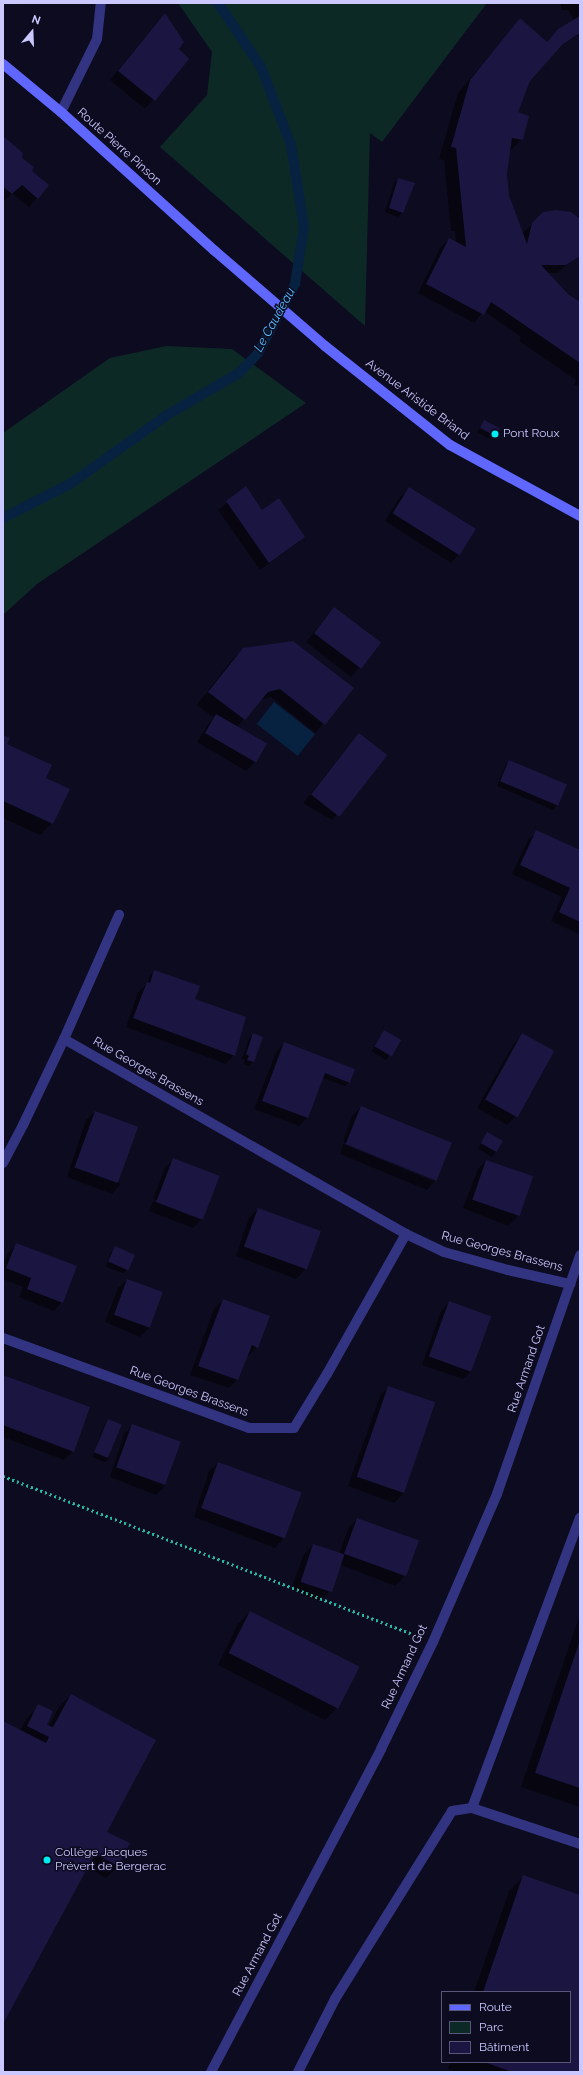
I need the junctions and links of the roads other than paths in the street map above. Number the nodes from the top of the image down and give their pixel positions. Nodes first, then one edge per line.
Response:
1 (101, 3) edge
2 (3, 64) edge
3 (61, 112) junction
4 (325, 346) joint
5 (580, 516) edge
6 (119, 915) dead end
7 (64, 1039) junction
8 (3, 1163) edge
9 (406, 1234) junction
10 (580, 1255) edge
11 (570, 1284) junction
12 (3, 1338) edge
13 (580, 1517) edge
14 (472, 1808) junction
15 (580, 1844) edge
16 (211, 2072) edge
17 (298, 2072) edge

1 - 3 street
2 - 3 main road, Route Pierre Pinson
3 - 4 main road, Route Pierre Pinson
4 - 5 main road, Avenue Aristide Briand
6 - 7 street
7 - 8 street
7 - 9 street, Rue Georges Brassens
9 - 11 street, Rue Georges Brassens
9 - 12 street, Rue Georges Brassens
10 - 11 street, Rue Armand Got
11 - 16 street, Rue Armand Got
13 - 14 street
14 - 15 street
14 - 17 street

